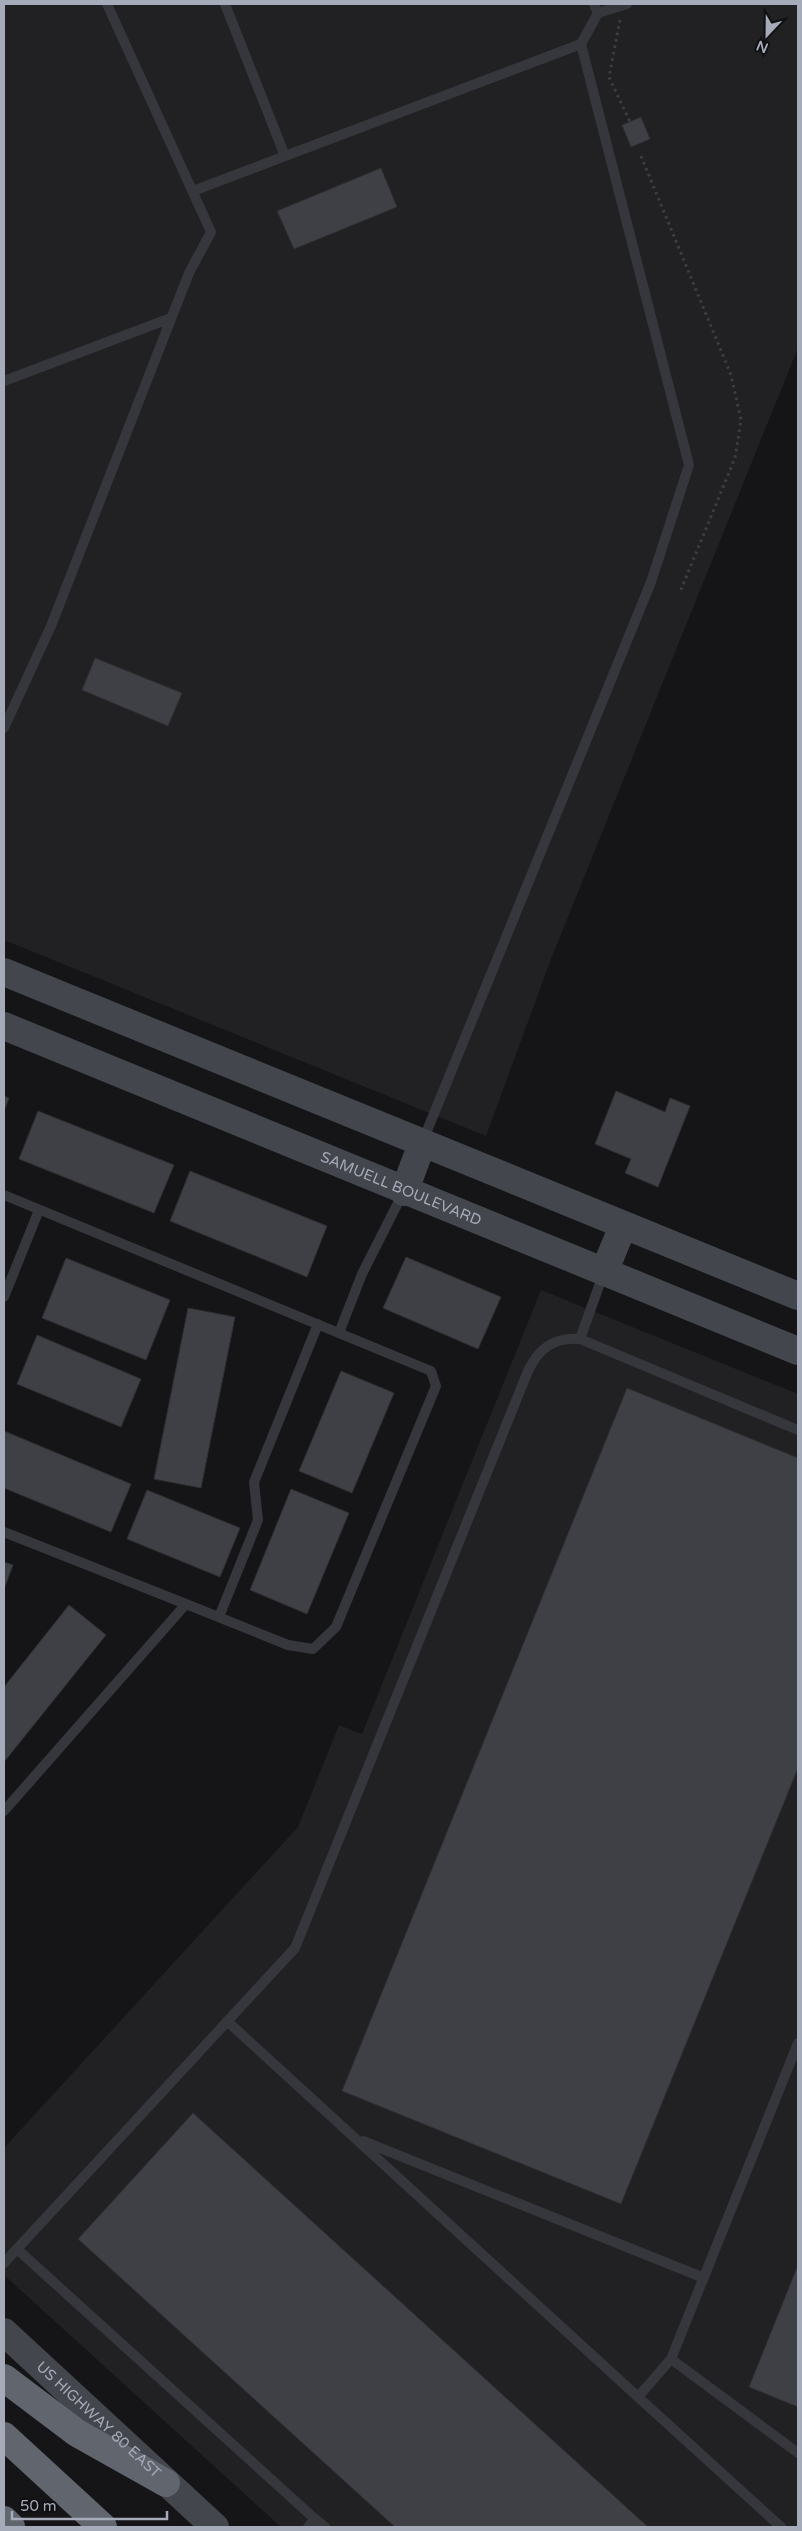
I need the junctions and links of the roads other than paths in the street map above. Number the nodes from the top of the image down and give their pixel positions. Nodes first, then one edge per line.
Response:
1 (107, 4) edge
2 (225, 4) edge
3 (625, 4) edge
4 (596, 9) edge
5 (581, 44) junction
6 (285, 156) junction
7 (193, 191) junction
8 (171, 318) junction
9 (4, 382) edge
10 (4, 728) edge
11 (4, 972) edge
12 (4, 1026) edge
13 (422, 1144) junction
14 (404, 1192) junction
15 (4, 1195) edge
16 (39, 1210) junction
17 (623, 1226) junction
18 (604, 1272) junction
19 (798, 1296) edge
20 (4, 1297) edge
21 (318, 1324) junction
22 (339, 1333) junction
23 (580, 1340) junction
24 (798, 1351) edge
25 (798, 1430) edge
26 (4, 1532) edge
27 (186, 1604) junction
28 (219, 1617) junction
29 (4, 1811) edge
30 (227, 2021) junction
31 (798, 2043) edge
32 (356, 2138) junction
33 (17, 2249) junction
34 (4, 2263) edge
35 (704, 2278) junction
36 (4, 2332) edge
37 (671, 2359) junction
38 (4, 2378) edge
39 (638, 2397) junction
40 (4, 2436) edge
41 (798, 2453) edge
42 (166, 2483) junction
43 (315, 2519) junction
44 (4, 2520) edge
45 (11, 2527) edge
46 (103, 2527) edge
47 (215, 2527) edge
48 (308, 2527) edge
49 (325, 2527) edge
50 (781, 2527) edge

1 - 7 lane
2 - 6 lane
3 - 4 lane
4 - 5 lane
5 - 6 lane
5 - 13 lane
6 - 7 lane
7 - 8 lane
8 - 9 lane
8 - 10 lane
11 - 13 main road
12 - 14 main road, SAMUELL BOULEVARD
13 - 14 main road
13 - 17 main road
14 - 18 main road, SAMUELL BOULEVARD
14 - 22 lane
15 - 16 lane
16 - 20 lane
16 - 21 lane
17 - 18 main road
17 - 19 main road
18 - 23 lane
18 - 24 main road, SAMUELL BOULEVARD
21 - 22 lane
21 - 28 lane
22 - 28 lane
23 - 25 lane
23 - 30 lane
26 - 27 lane
27 - 28 lane
27 - 29 lane
30 - 32 lane
30 - 33 lane
31 - 35 lane
32 - 35 lane
32 - 39 lane
33 - 34 lane
33 - 43 lane
35 - 37 lane
36 - 42 main road, US HIGHWAY 80 EAST
37 - 39 lane
37 - 41 lane
38 - 42 highway
39 - 50 lane
40 - 46 highway
42 - 47 main road, US HIGHWAY 80 EAST
43 - 48 lane
43 - 49 lane
44 - 45 highway

